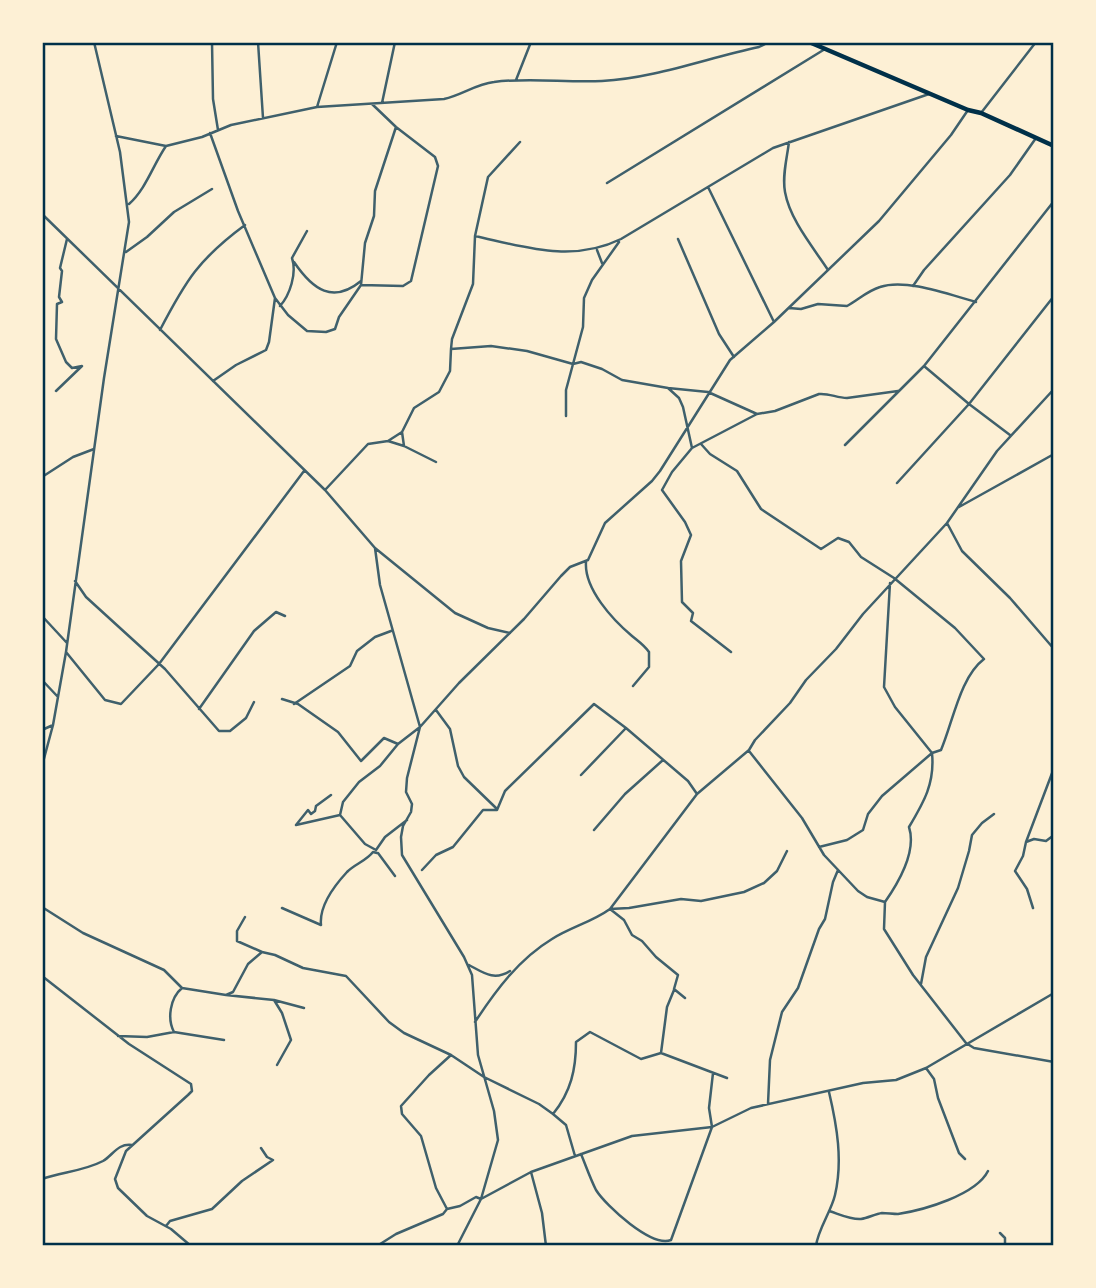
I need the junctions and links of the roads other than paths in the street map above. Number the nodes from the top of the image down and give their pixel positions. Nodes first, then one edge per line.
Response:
1 (94, 42) edge
2 (212, 42) edge
3 (258, 42) edge
4 (337, 42) edge
5 (395, 42) edge
6 (531, 42) edge
7 (769, 42) edge
8 (809, 42) edge
9 (1037, 42) edge
10 (825, 49) junction
11 (516, 80) junction
12 (929, 94) junction
13 (382, 103) junction
14 (372, 104) junction
15 (317, 107) junction
16 (968, 110) junction
17 (981, 113) junction
18 (263, 118) junction
19 (396, 127) junction
20 (218, 130) junction
21 (210, 133) junction
22 (116, 136) junction
23 (1036, 138) junction
24 (520, 142) dead end
25 (789, 142) junction
26 (166, 146) junction
27 (1054, 146) edge
28 (607, 183) dead end
29 (708, 187) junction
30 (212, 189) dead end
31 (1054, 201) edge
32 (128, 205) junction
33 (42, 214) edge
34 (244, 225) junction
35 (307, 230) dead end
36 (475, 236) junction
37 (67, 239) junction
38 (621, 239) junction
39 (678, 239) dead end
40 (597, 250) junction
41 (126, 252) junction
42 (294, 262) junction
43 (602, 265) junction
44 (828, 270) junction
45 (361, 283) junction
46 (913, 287) junction
47 (118, 289) junction
48 (1054, 296) edge
49 (275, 298) junction
50 (976, 302) junction
51 (280, 306) junction
52 (789, 308) junction
53 (774, 322) junction
54 (160, 330) junction
55 (451, 349) junction
56 (576, 354) junction
57 (734, 358) junction
58 (581, 362) junction
59 (573, 364) junction
60 (924, 366) junction
61 (213, 381) junction
62 (668, 388) junction
63 (1054, 389) edge
64 (57, 391) dead end
65 (898, 391) junction
66 (708, 392) junction
67 (969, 404) junction
68 (757, 414) junction
69 (566, 416) dead end
70 (688, 425) junction
71 (402, 432) junction
72 (1011, 436) junction
73 (388, 441) junction
74 (701, 444) junction
75 (845, 445) dead end
76 (404, 446) junction
77 (692, 448) junction
78 (94, 449) junction
79 (1054, 454) edge
80 (436, 462) dead end
81 (305, 470) junction
82 (42, 477) edge
83 (897, 483) dead end
84 (325, 490) junction
85 (957, 508) junction
86 (947, 523) junction
87 (374, 548) junction
88 (586, 562) junction
89 (894, 578) junction
90 (75, 582) junction
91 (890, 583) junction
92 (42, 616) edge
93 (285, 616) dead end
94 (392, 631) junction
95 (510, 633) junction
96 (67, 643) junction
97 (1054, 649) edge
98 (66, 652) junction
99 (731, 652) dead end
100 (159, 664) junction
101 (42, 680) edge
102 (633, 686) dead end
103 (58, 697) junction
104 (282, 699) dead end
105 (254, 702) dead end
106 (294, 704) junction
107 (199, 709) junction
108 (436, 710) junction
109 (53, 726) junction
110 (420, 727) junction
111 (626, 728) junction
112 (42, 730) edge
113 (398, 744) junction
114 (749, 750) junction
115 (932, 753) junction
116 (663, 760) junction
117 (42, 766) edge
118 (1054, 768) edge
119 (581, 775) dead end
120 (697, 794) junction
121 (331, 795) dead end
122 (497, 810) junction
123 (340, 814) junction
124 (994, 814) dead end
125 (407, 820) junction
126 (594, 830) dead end
127 (1054, 835) edge
128 (1026, 842) junction
129 (818, 847) junction
130 (787, 851) dead end
131 (377, 852) junction
132 (422, 870) dead end
133 (838, 870) junction
134 (395, 876) dead end
135 (885, 902) junction
136 (42, 907) edge
137 (282, 908) dead end
138 (1032, 908) dead end
139 (610, 909) junction
140 (245, 917) dead end
141 (262, 952) junction
142 (469, 965) junction
143 (519, 965) junction
144 (42, 976) edge
145 (920, 984) junction
146 (182, 988) junction
147 (674, 989) junction
148 (1054, 993) edge
149 (226, 995) junction
150 (685, 998) dead end
151 (274, 1000) junction
152 (304, 1008) dead end
153 (475, 1022) junction
154 (174, 1032) junction
155 (118, 1036) junction
156 (223, 1040) dead end
157 (966, 1043) junction
158 (661, 1053) junction
159 (451, 1055) junction
160 (1054, 1062) edge
161 (278, 1065) dead end
162 (926, 1068) junction
163 (713, 1073) junction
164 (484, 1077) junction
165 (727, 1078) dead end
166 (829, 1092) junction
167 (768, 1105) junction
168 (553, 1114) junction
169 (712, 1127) junction
170 (132, 1145) junction
171 (261, 1148) dead end
172 (581, 1154) junction
173 (575, 1156) junction
174 (965, 1159) dead end
175 (988, 1171) dead end
176 (531, 1172) junction
177 (42, 1180) edge
178 (481, 1199) junction
179 (447, 1209) junction
180 (830, 1211) junction
181 (166, 1226) junction
182 (1000, 1233) dead end
183 (191, 1246) edge
184 (377, 1246) edge
185 (457, 1246) edge
186 (546, 1246) edge
187 (816, 1246) edge
188 (1005, 1246) edge

1 - 22 street
2 - 20 street
3 - 18 street
4 - 15 street
5 - 13 street
6 - 11 street
7 - 11 street
8 - 10 highway
9 - 17 street
10 - 12 highway
10 - 28 street
11 - 13 street
12 - 16 highway
12 - 25 street
13 - 14 street
14 - 15 street
14 - 19 street
15 - 18 street
16 - 17 highway
16 - 44 street
17 - 23 highway
18 - 20 street
19 - 45 street
19 - 45 street
20 - 21 street
21 - 26 street
21 - 34 street
22 - 26 street
22 - 32 street
23 - 27 highway
23 - 46 street
24 - 36 street
25 - 29 street
25 - 44 street
26 - 32 street
29 - 38 street
29 - 53 street
30 - 41 street
31 - 50 street
32 - 41 street
33 - 37 street
34 - 49 street
34 - 54 street
35 - 42 street
36 - 40 street
36 - 55 street
37 - 47 street
37 - 64 street
38 - 40 street
38 - 43 street
39 - 57 street
40 - 43 street
41 - 47 street
42 - 45 street
42 - 51 street
43 - 56 street
44 - 52 street
45 - 51 street
46 - 50 street
46 - 52 street
47 - 54 street
47 - 78 street
48 - 67 street
49 - 51 street
49 - 61 street
50 - 60 street
52 - 53 street
53 - 57 street
54 - 61 street
55 - 59 street
55 - 71 street
56 - 58 street
56 - 59 street
57 - 66 street
58 - 59 street
58 - 62 street
59 - 69 street
60 - 65 street
60 - 67 street
61 - 81 street
62 - 66 street
62 - 70 street
63 - 72 street
65 - 68 street
65 - 75 street
66 - 68 street
66 - 70 street
67 - 72 street
67 - 83 street
68 - 74 street
70 - 77 street
70 - 88 street
71 - 73 street
71 - 76 street
72 - 85 street
73 - 76 street
73 - 84 street
74 - 77 street
74 - 89 street
76 - 80 street
77 - 99 street
78 - 82 street
78 - 90 street
79 - 85 street
81 - 84 street
81 - 100 street
84 - 87 street
85 - 86 street
86 - 89 street
86 - 97 street
87 - 94 street
87 - 95 street
88 - 95 street
88 - 102 street
89 - 91 street
89 - 115 street
90 - 96 street
90 - 100 street
91 - 114 street
91 - 115 street
92 - 96 street
93 - 107 street
94 - 106 street
94 - 110 street
95 - 108 street
96 - 98 street
98 - 100 street
98 - 103 street
100 - 107 street
101 - 103 street
103 - 109 street
104 - 106 street
105 - 107 street
106 - 113 street
108 - 110 street
108 - 122 street
109 - 112 street
109 - 117 street
110 - 113 street
110 - 125 street
111 - 116 street
111 - 119 street
111 - 122 street
113 - 123 street
114 - 120 street
114 - 129 street
115 - 129 street
115 - 135 street
116 - 120 street
116 - 126 street
118 - 128 street
120 - 139 street
121 - 123 street
122 - 132 street
123 - 131 street
124 - 145 street
125 - 131 street
125 - 142 street
127 - 128 street
128 - 138 street
129 - 133 street
130 - 139 street
131 - 134 street
131 - 137 street
133 - 135 street
133 - 167 street
135 - 145 street
136 - 146 street
139 - 143 street
139 - 147 street
140 - 141 street
141 - 149 street
141 - 159 street
142 - 143 street
142 - 153 street
143 - 153 street
144 - 155 street
145 - 157 street
146 - 149 street
146 - 154 street
147 - 150 street
147 - 158 street
148 - 157 street
149 - 151 street
151 - 152 street
151 - 161 street
153 - 164 street
154 - 155 street
154 - 156 street
155 - 170 street
157 - 160 street
157 - 162 street
158 - 163 street
158 - 168 street
159 - 164 street
159 - 179 street
162 - 166 street
162 - 174 street
163 - 165 street
163 - 169 street
164 - 168 street
164 - 178 street
166 - 167 street
166 - 180 street
167 - 169 street
168 - 173 street
169 - 172 street
169 - 172 street
170 - 177 street
170 - 181 street
171 - 181 street
172 - 173 street
173 - 176 street
175 - 180 street
176 - 178 street
176 - 186 street
178 - 179 street
178 - 185 street
179 - 184 street
180 - 187 street
181 - 183 street
182 - 188 street

